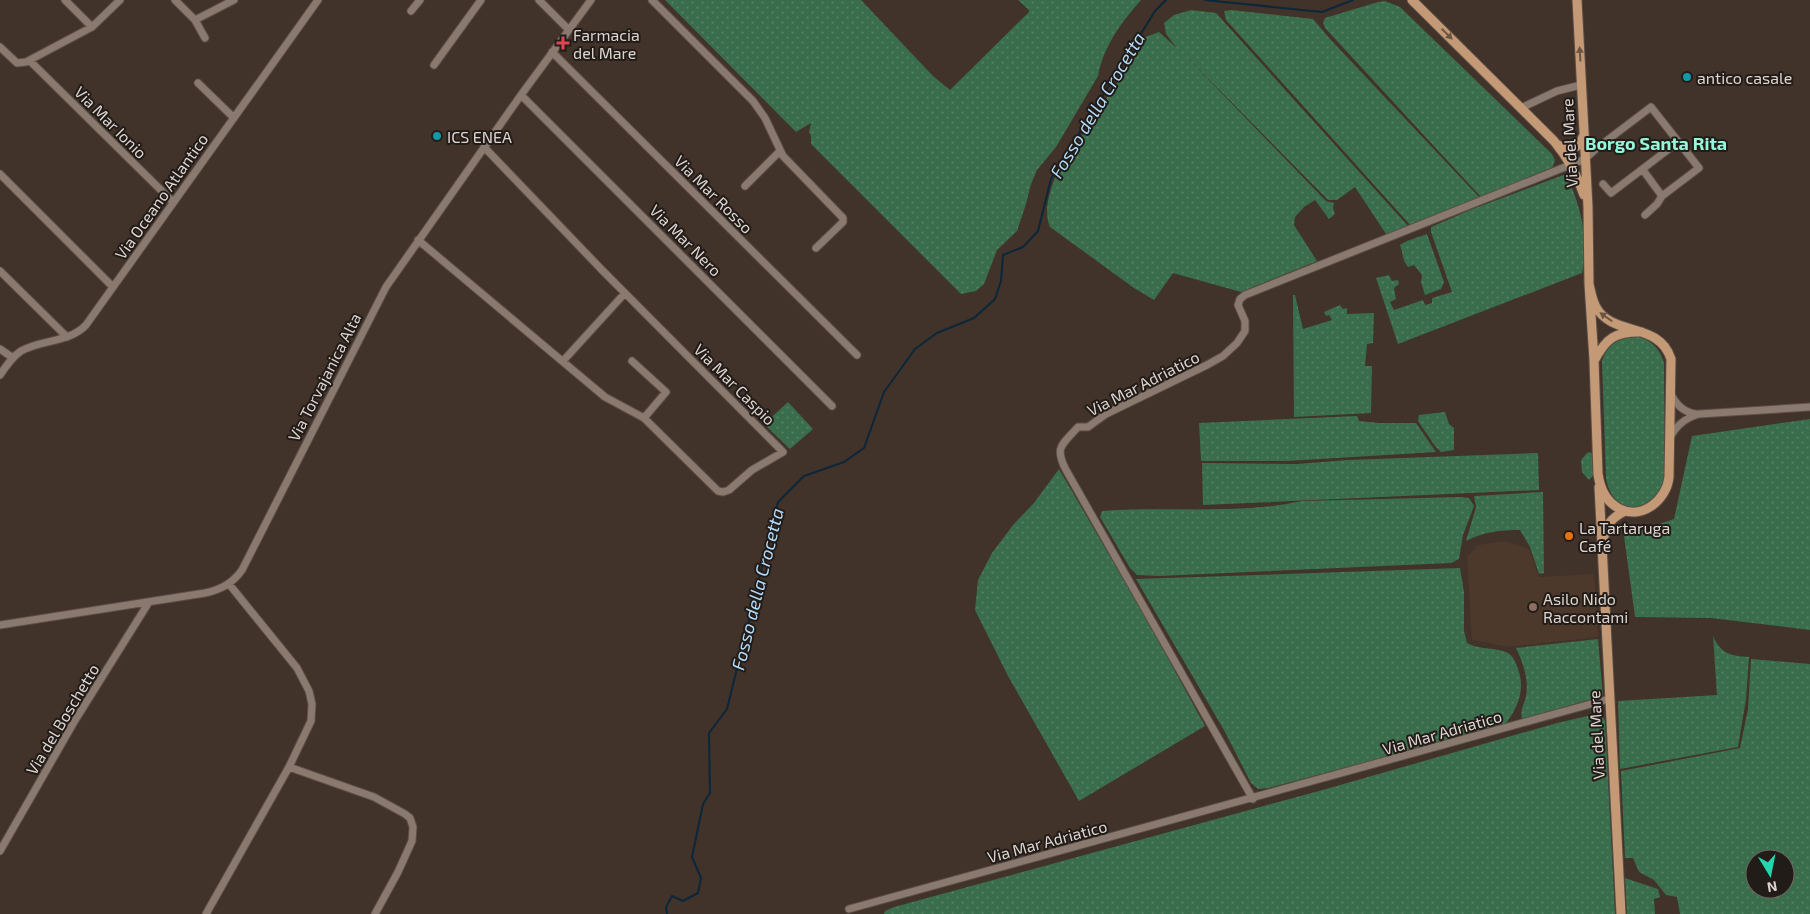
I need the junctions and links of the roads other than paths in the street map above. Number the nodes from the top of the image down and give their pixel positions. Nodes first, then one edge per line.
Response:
1 (65, 0) edge
2 (120, 0) edge
3 (174, 0) edge
4 (234, 0) edge
5 (318, 0) edge
6 (420, 0) edge
7 (480, 0) edge
8 (539, 0) edge
9 (591, 0) edge
10 (652, 0) edge
11 (1412, 0) edge
12 (1577, 0) edge
13 (412, 11) dead end
14 (195, 20) junction
15 (92, 27) junction
16 (569, 30) junction
17 (205, 38) dead end
18 (0, 47) edge
19 (552, 52) junction
20 (30, 61) junction
21 (434, 65) dead end
22 (198, 83) dead end
23 (1581, 84) junction
24 (521, 94) junction
25 (1521, 108) junction
26 (234, 118) junction
27 (1583, 135) junction
28 (1554, 142) junction
29 (1678, 142) junction
30 (484, 148) junction
31 (780, 151) junction
32 (1585, 159) junction
33 (1572, 165) junction
34 (1643, 170) junction
35 (0, 174) edge
36 (1603, 184) dead end
37 (745, 186) dead end
38 (1662, 196) junction
39 (173, 202) junction
40 (1588, 207) junction
41 (1644, 215) dead end
42 (418, 240) junction
43 (816, 248) dead end
44 (0, 271) edge
45 (1589, 284) junction
46 (113, 288) junction
47 (624, 293) junction
48 (1642, 332) junction
49 (66, 338) junction
50 (0, 349) edge
51 (857, 355) dead end
52 (13, 358) junction
53 (632, 360) dead end
54 (563, 361) junction
55 (1594, 361) junction
56 (0, 375) edge
57 (1670, 392) junction
58 (832, 406) dead end
59 (1810, 407) edge
60 (1699, 414) junction
61 (644, 418) junction
62 (1670, 441) junction
63 (1598, 474) junction
64 (1625, 511) junction
65 (1602, 555) junction
66 (229, 584) junction
67 (149, 602) junction
68 (0, 625) edge
69 (1609, 700) junction
70 (289, 767) junction
71 (1253, 799) junction
72 (0, 851) edge
73 (849, 909) dead end
74 (206, 914) edge
75 (375, 914) edge
76 (1621, 914) edge

1 - 15 street
2 - 15 street
3 - 14 street
4 - 14 street
5 - 26 street, Via Oceano Atlantico
6 - 13 street
7 - 21 street
8 - 16 street
9 - 16 street, Via Torvajanica Alta
10 - 31 street
11 -> 25 main road
23 -> 12 main road, Via del Mare
14 - 17 street
15 - 20 street
16 - 19 street, Via Torvajanica Alta
18 - 20 street
19 - 24 street, Via Torvajanica Alta
19 - 51 street, Via Mar Rosso
20 - 39 street, Via Mar Ionio
22 - 26 street
23 - 25 street
23 - 27 main road, Via del Mare
24 - 30 street, Via Torvajanica Alta
24 - 58 street, Via Mar Nero
25 - 28 main road
26 - 39 street, Via Oceano Atlantico
27 - 28 main road
27 - 32 main road, Via del Mare
28 - 33 main road
29 - 32 street
29 - 34 street
29 - 38 street
30 - 42 street, Via Torvajanica Alta
30 - 47 street, Via Mar Caspio
31 - 37 street
31 - 43 street
32 - 33 street
32 - 40 main road, Via del Mare
33 - 40 main road
33 - 71 street, Via Mar Adriatico
34 - 36 street
34 - 38 street
35 - 46 street
38 - 41 street
39 - 46 street, Via Oceano Atlantico
40 - 45 main road, Via del Mare
42 - 54 street
42 - 66 street, Via Torvajanica Alta
44 - 49 street
48 -> 45 main road, Via del Mare
45 - 55 main road, Via del Mare
46 - 49 street, Via Oceano Atlantico
47 - 54 street
47 - 61 street, Via Mar Caspio
48 - 55 main road
48 - 57 main road, Via del Mare
49 - 52 street, Via Oceano Atlantico
50 - 52 street
52 - 56 street, Via Oceano Atlantico
53 - 61 street
54 - 61 street
55 - 63 main road, Via del Mare
57 - 60 street
57 - 62 main road, Via del Mare
59 - 60 street
60 - 62 street
62 - 64 main road, Via del Mare
63 - 64 main road, Via del Mare
63 - 65 main road, Via del Mare
64 - 65 main road, Via del Mare
65 - 69 main road, Via del Mare
66 - 67 street
66 - 70 street
67 - 68 street
67 - 72 street, Via del Boschetto
69 - 71 street, Via Mar Adriatico
69 - 76 main road, Via del Mare
70 - 74 street
70 - 75 street
71 - 73 street, Via Mar Adriatico

